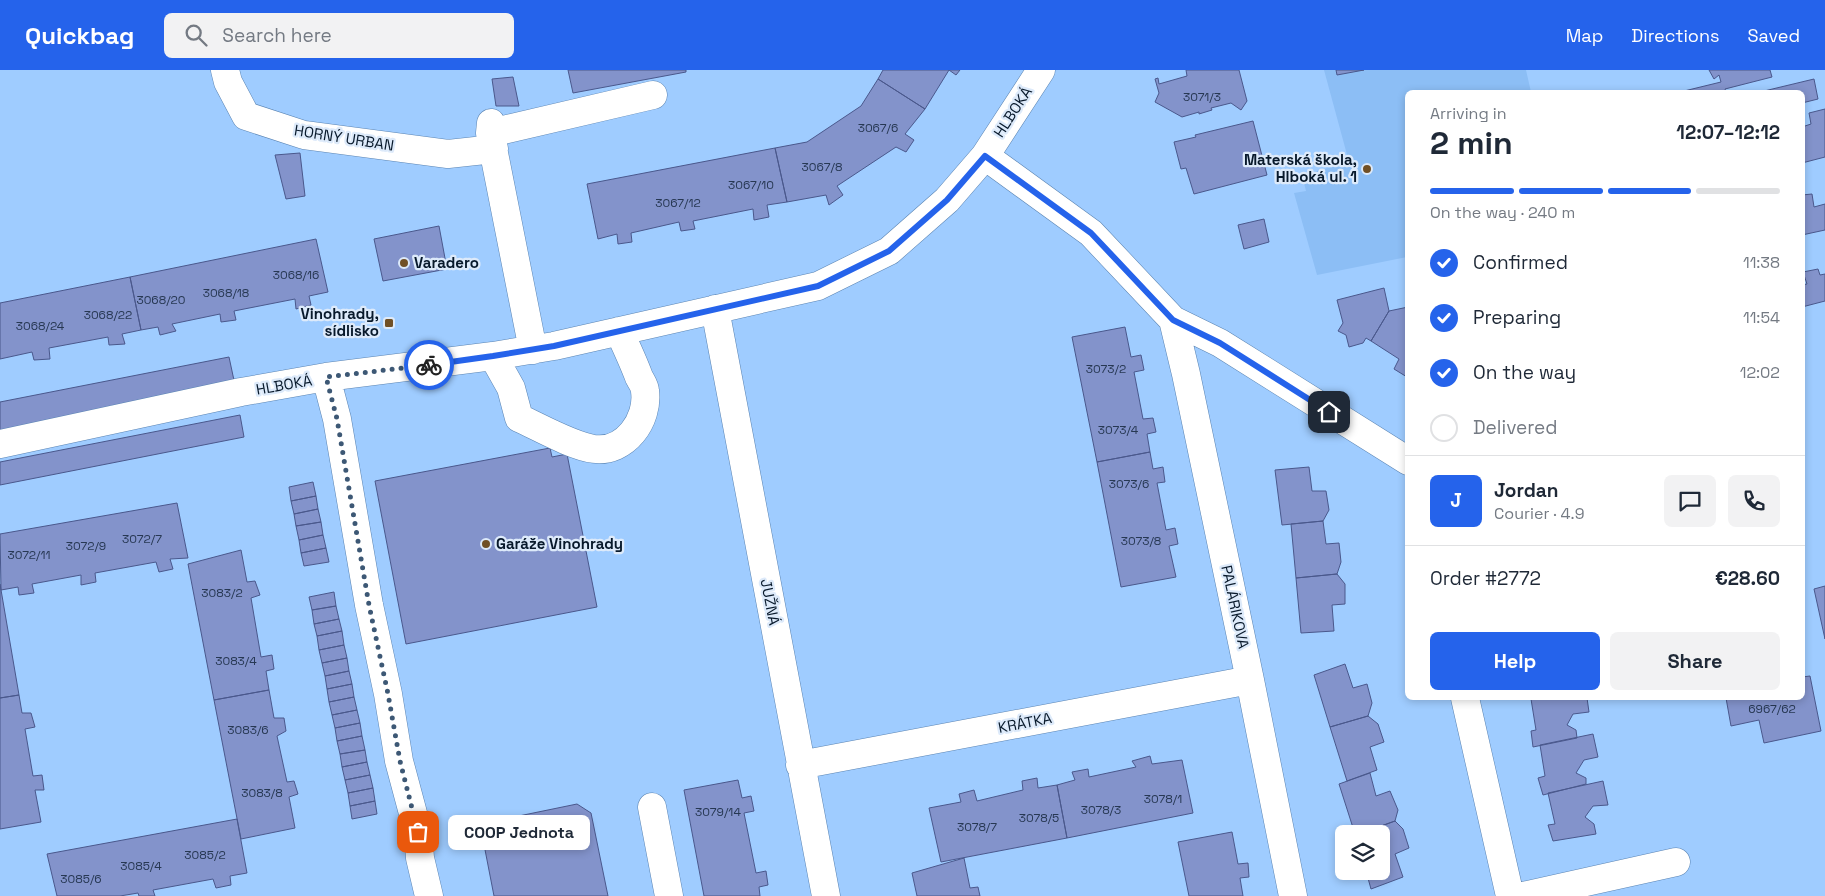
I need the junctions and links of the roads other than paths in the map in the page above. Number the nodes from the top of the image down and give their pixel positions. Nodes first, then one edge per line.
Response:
1 (225, 70) edge
2 (1041, 70) edge
3 (653, 95) dead end
4 (492, 135) junction
5 (985, 156) junction
6 (715, 309) junction
7 (1173, 320) junction
8 (618, 331) junction
9 (533, 350) junction
10 (493, 356) junction
11 (326, 377) junction
12 (0, 444) edge
13 (1405, 459) edge
14 (1250, 680) junction
15 (1465, 700) edge
16 (800, 764) junction
17 (652, 807) dead end
18 (1676, 862) dead end
19 (429, 896) edge
20 (670, 896) edge
21 (826, 896) edge
22 (1293, 896) edge
23 (1510, 896) edge
24 (1523, 896) edge

1 - 4 street, HORNÝ URBAN
2 - 5 street, HLBOKÁ
3 - 4 street, HORNÝ URBAN
4 - 9 street
5 - 6 street, HLBOKÁ
5 - 7 street
6 - 8 street, HLBOKÁ
6 - 16 street, JUŽNÁ
7 - 13 street
7 - 14 street, PALÁRIKOVA
8 - 9 street, HLBOKÁ
8 - 10 street
9 - 10 street, HLBOKÁ
10 - 11 street, HLBOKÁ
11 - 12 street, HLBOKÁ
11 - 19 street
14 - 16 street, KRÁTKA
14 - 22 street, PALÁRIKOVA
15 - 23 street
16 - 21 street, JUŽNÁ
17 - 20 street
18 - 24 street

